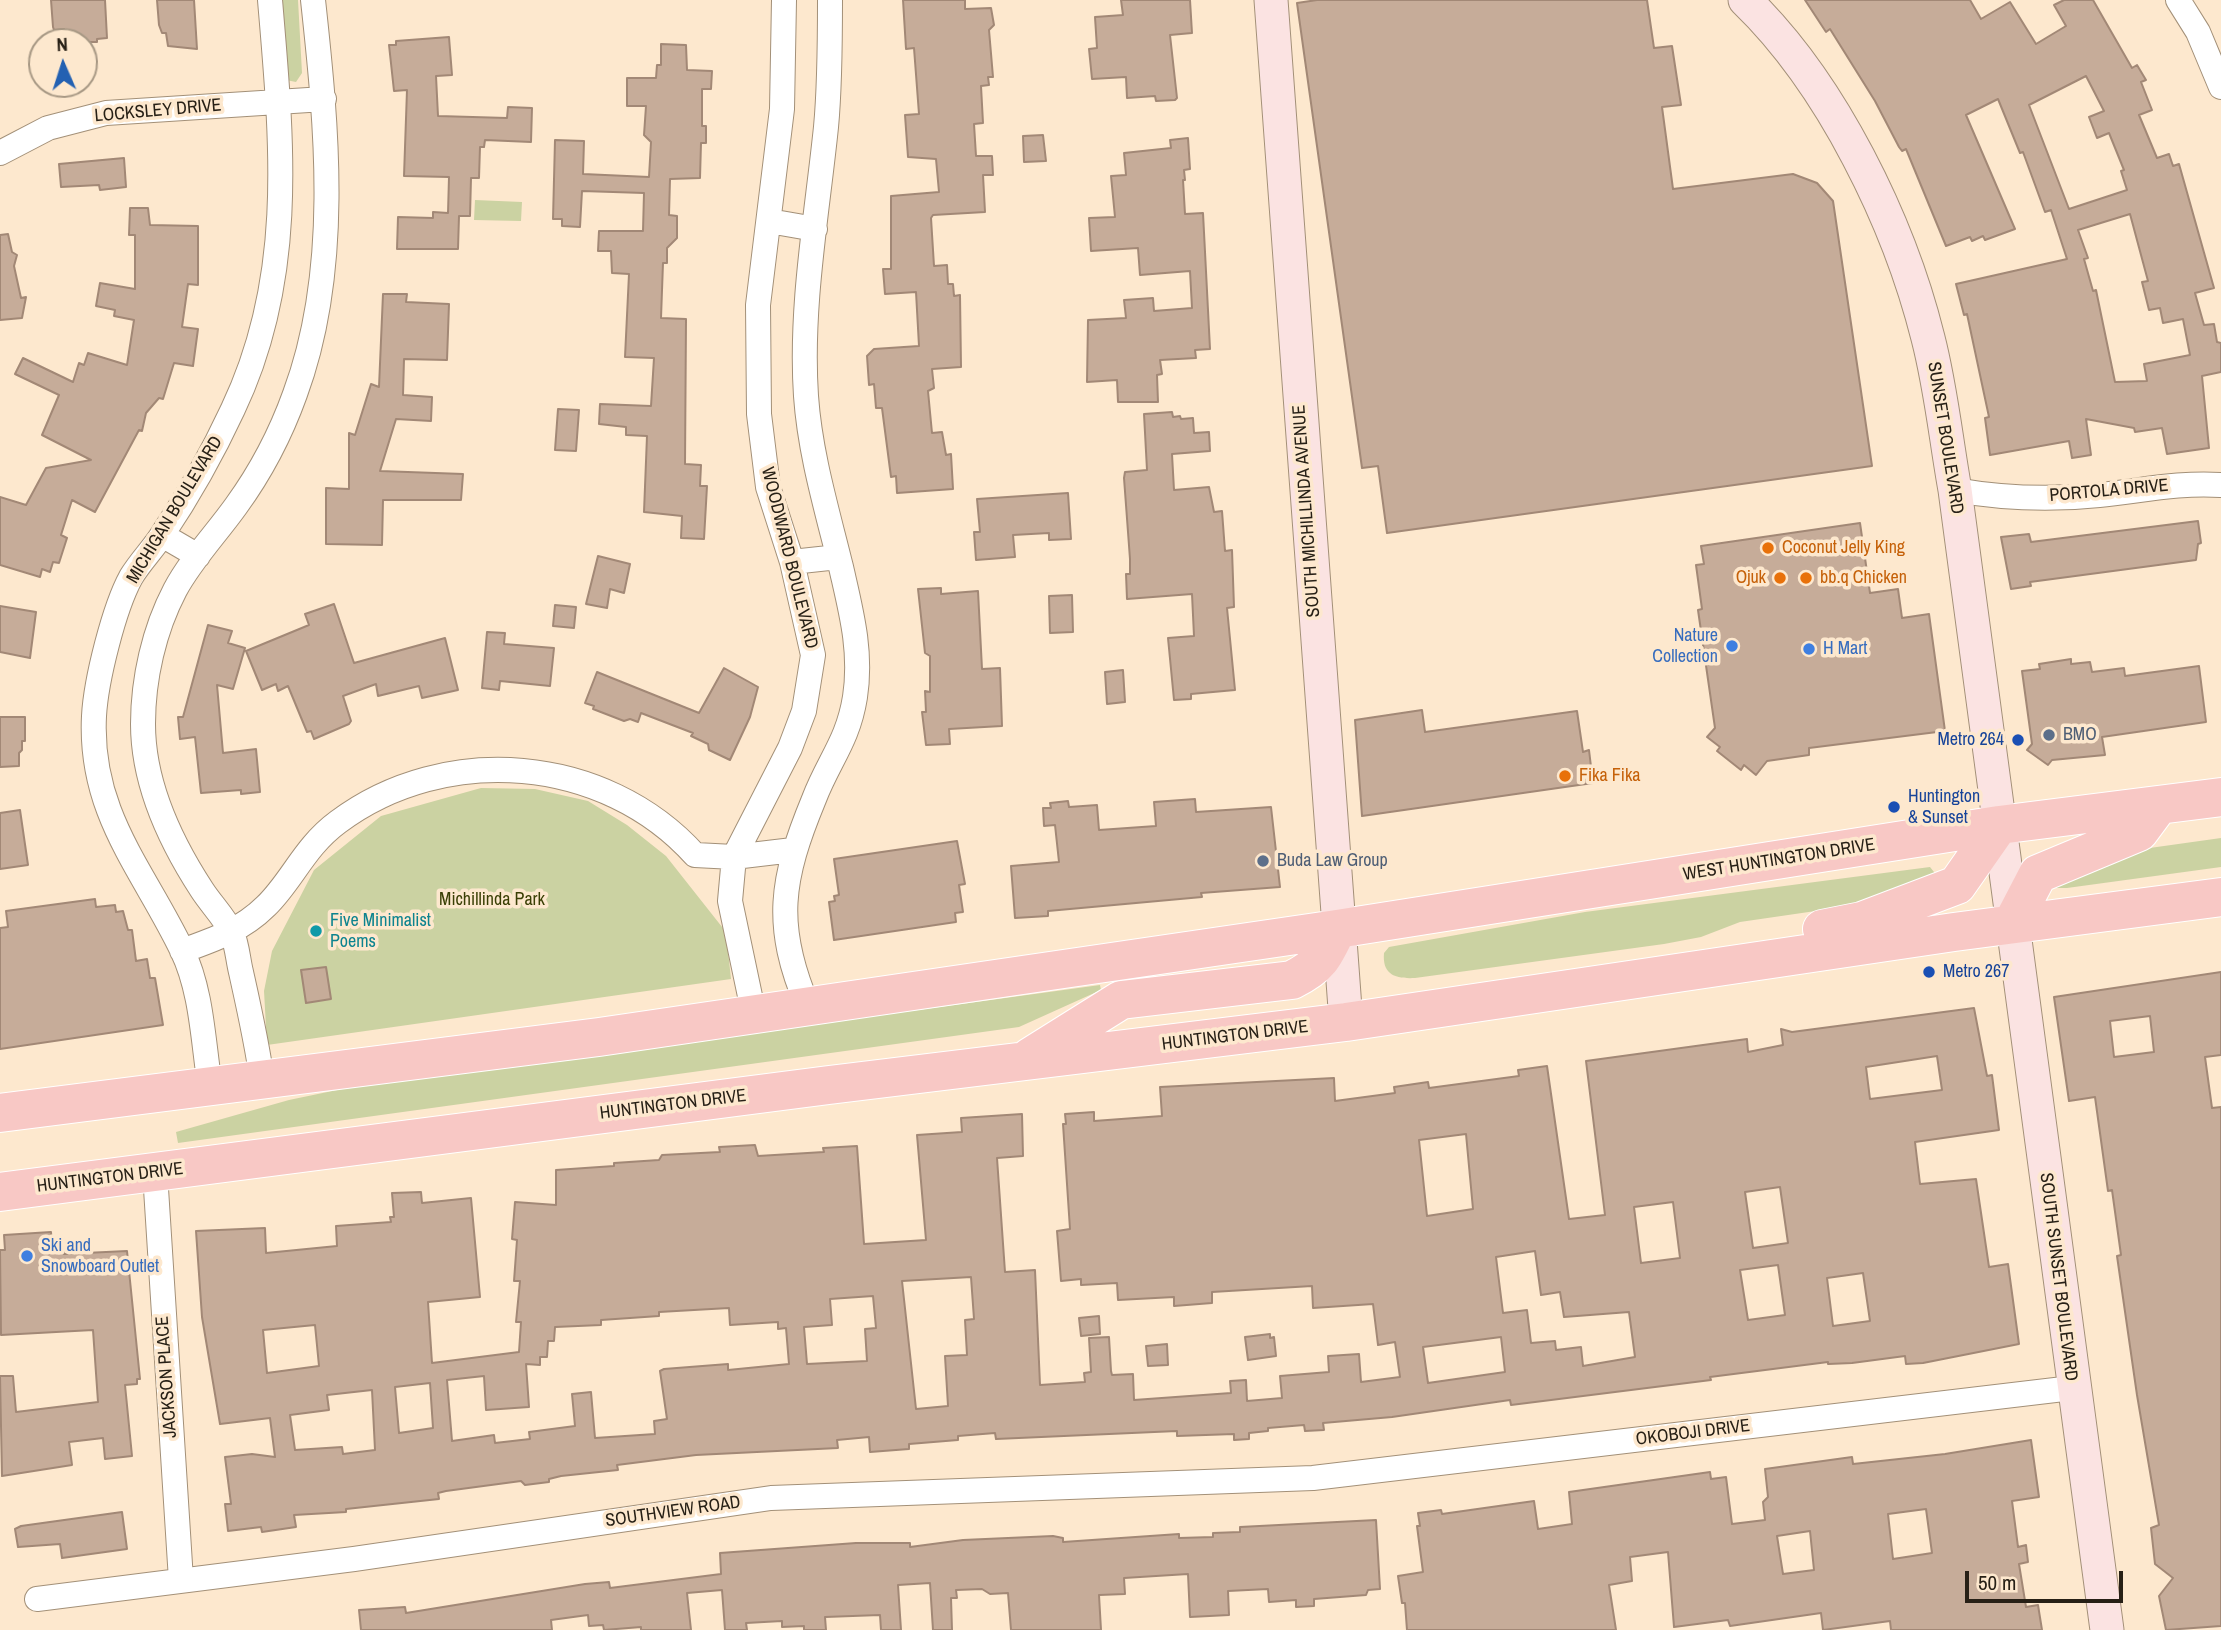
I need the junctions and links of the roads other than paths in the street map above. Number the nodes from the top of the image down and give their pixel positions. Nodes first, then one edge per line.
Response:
1 (270, 0) edge
2 (313, 0) edge
3 (785, 0) edge
4 (830, 0) edge
5 (1270, 0) edge
6 (1745, 0) edge
7 (2178, 0) edge
8 (2209, 29) edge
9 (2221, 87) edge
10 (324, 99) junction
11 (279, 101) junction
12 (0, 153) edge
13 (769, 221) junction
14 (815, 229) junction
15 (2221, 485) edge
16 (1955, 491) junction
17 (162, 535) junction
18 (198, 556) junction
19 (838, 557) junction
20 (792, 562) junction
21 (2221, 797) edge
22 (2159, 805) junction
23 (1999, 825) junction
24 (793, 850) junction
25 (734, 857) junction
26 (2221, 897) edge
27 (2012, 924) junction
28 (1337, 929) junction
29 (232, 933) junction
30 (182, 951) junction
31 (1754, 962) junction
32 (808, 1007) junction
33 (754, 1015) junction
34 (1346, 1022) junction
35 (1024, 1061) junction
36 (261, 1080) junction
37 (211, 1086) junction
38 (0, 1113) edge
39 (155, 1173) junction
40 (0, 1192) edge
41 (2072, 1388) junction
42 (1313, 1478) joint
43 (181, 1580) junction
44 (37, 1600) dead end
45 (2107, 1630) edge

1 - 11 street, MICHIGAN BOULEVARD
2 - 10 street
3 - 13 street, WOODWARD BOULEVARD
4 - 14 street
5 - 28 main road, SOUTH MICHILLINDA AVENUE
6 - 16 main road, SUNSET BOULEVARD
7 - 8 street
8 - 9 street
10 - 11 street, LOCKSLEY DRIVE
10 - 18 street
11 - 12 street, LOCKSLEY DRIVE
11 - 17 street, MICHIGAN BOULEVARD
13 - 14 street
13 - 20 street, WOODWARD BOULEVARD
14 - 19 street
15 - 16 street, PORTOLA DRIVE
16 - 23 main road, SUNSET BOULEVARD
17 - 18 street
17 - 30 street, MICHIGAN BOULEVARD
18 - 29 street
19 - 20 street
19 - 24 street
20 - 25 street, WOODWARD BOULEVARD
21 - 22 main road, WEST HUNTINGTON DRIVE
22 - 23 main road, WEST HUNTINGTON DRIVE
22 - 27 main road
23 - 27 main road, SUNSET BOULEVARD
23 - 28 main road, WEST HUNTINGTON DRIVE
23 - 31 main road
24 - 25 street
24 - 32 street
25 - 29 street
25 - 33 street, WOODWARD BOULEVARD
26 - 27 main road
27 - 31 main road
27 - 41 main road, SOUTH SUNSET BOULEVARD
28 - 32 main road
28 - 34 main road, SOUTH MICHILLINDA AVENUE
28 - 35 main road
29 - 30 street
29 - 36 street
30 - 37 street, MICHIGAN BOULEVARD
31 - 34 main road
32 - 33 main road
33 - 36 main road
34 - 35 main road, HUNTINGTON DRIVE
35 - 39 main road, HUNTINGTON DRIVE
36 - 37 main road
37 - 38 main road
39 - 40 main road, HUNTINGTON DRIVE
39 - 43 street, JACKSON PLACE
41 - 42 street, OKOBOJI DRIVE
41 - 45 main road, SOUTH SUNSET BOULEVARD
42 - 43 street, SOUTHVIEW ROAD
43 - 44 street, SOUTHVIEW ROAD

